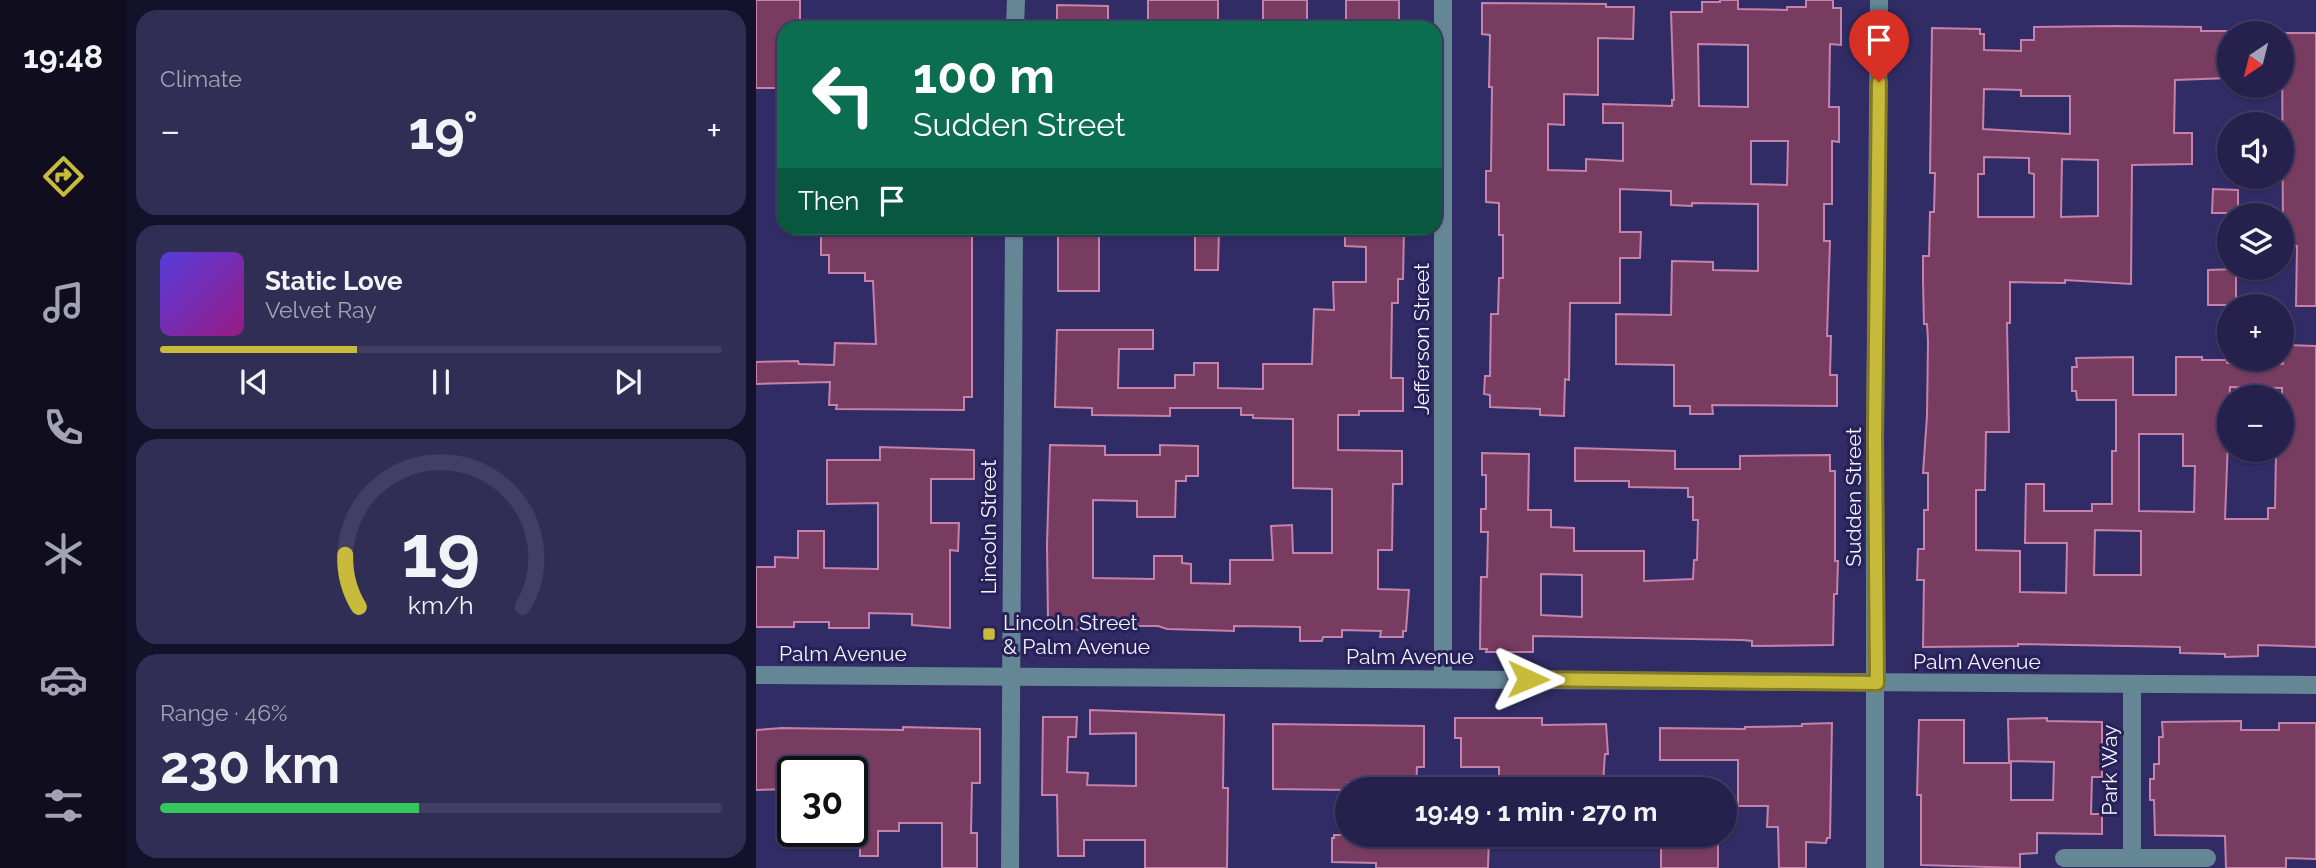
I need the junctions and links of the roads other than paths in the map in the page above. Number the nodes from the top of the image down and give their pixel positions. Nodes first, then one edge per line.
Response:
1 (1016, 0) edge
2 (1443, 0) edge
3 (1879, 0) edge
4 (1015, 21) edge
5 (1014, 235) edge
6 (756, 675) edge
7 (1009, 677) junction
8 (1443, 678) junction
9 (1877, 683) junction
10 (2132, 684) junction
11 (2316, 685) edge
12 (2133, 857) junction
13 (2064, 858) dead end
14 (2207, 858) dead end
15 (1010, 868) edge
16 (1875, 868) edge

1 - 4 street
2 - 8 street, Jefferson Street
3 - 9 street, Sudden Street
5 - 7 street, Lincoln Street
6 - 7 street, Palm Avenue
7 - 8 street, Palm Avenue
7 - 15 street, Lincoln Street
8 - 9 street, Palm Avenue
9 - 10 street, Palm Avenue
9 - 16 street, Sudden Street
10 - 11 street, Palm Avenue
10 - 12 street, Park Way
12 - 13 street
12 - 14 street

